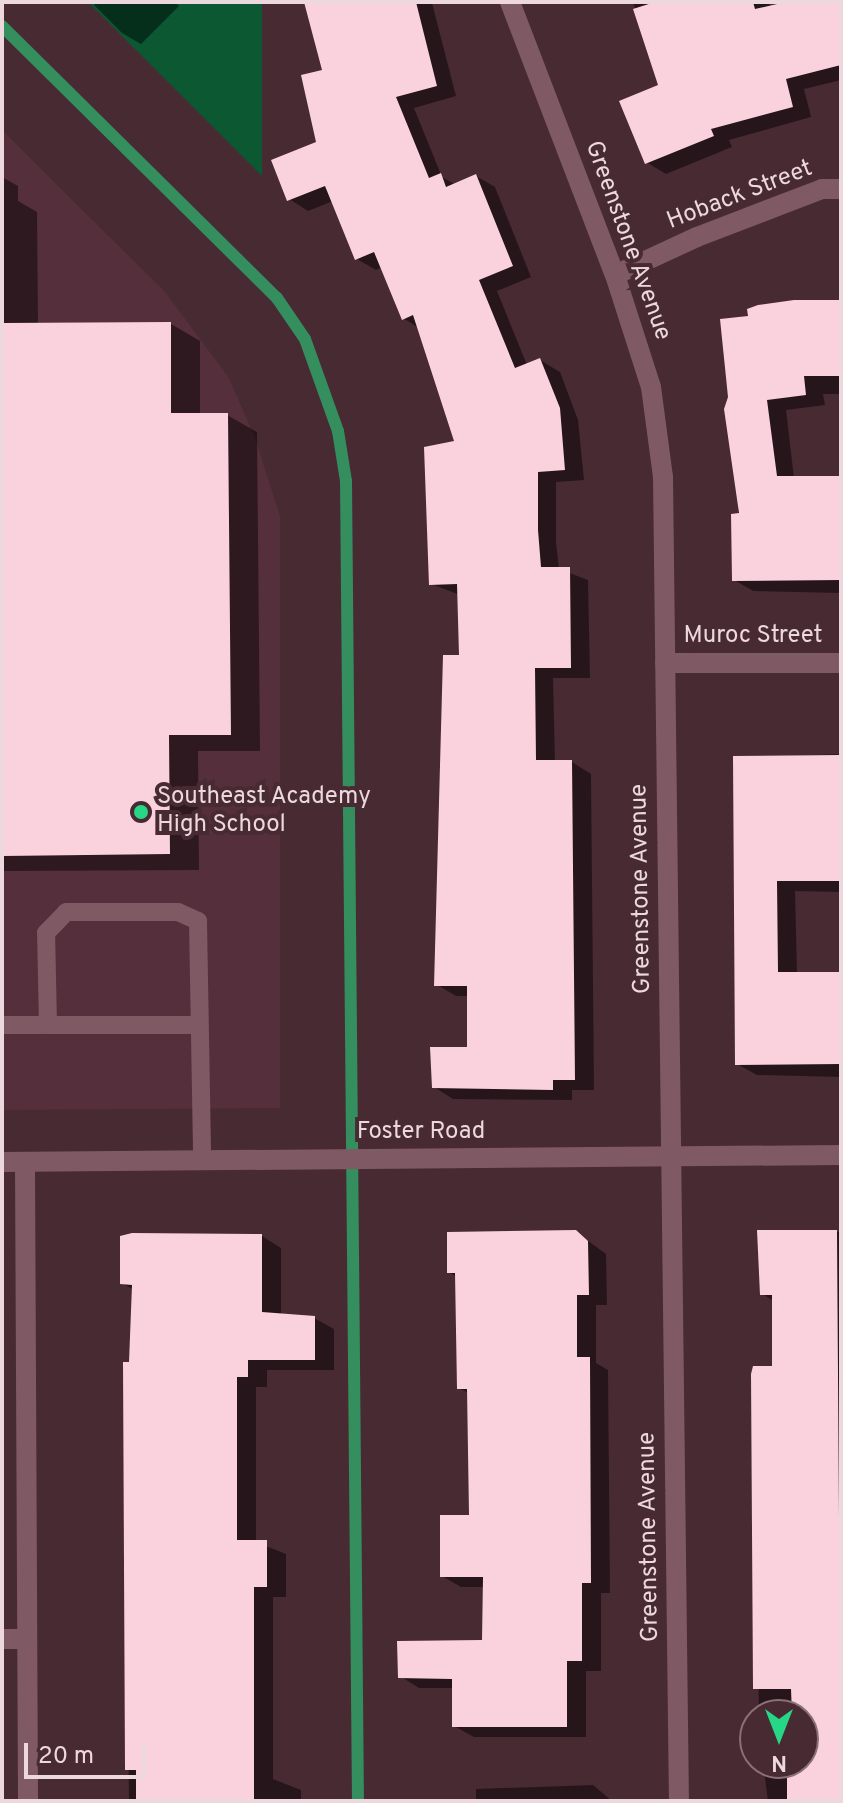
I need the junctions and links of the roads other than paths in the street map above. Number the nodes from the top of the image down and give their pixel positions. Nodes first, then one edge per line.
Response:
1 (510, 2) edge
2 (841, 189) edge
3 (615, 275) junction
4 (665, 663) junction
5 (841, 663) edge
6 (2, 1025) edge
7 (48, 1025) junction
8 (199, 1025) junction
9 (841, 1155) edge
10 (672, 1156) junction
11 (202, 1160) junction
12 (2, 1162) edge
13 (25, 1162) junction
14 (2, 1639) edge
15 (27, 1639) junction
16 (28, 1801) edge
17 (679, 1801) edge

1 - 3 street, Greenstone Avenue
2 - 3 street, Hoback Street
3 - 4 street, Greenstone Avenue
4 - 5 street, Muroc Street
4 - 10 street, Greenstone Avenue
6 - 7 lane
7 - 8 lane
7 - 8 lane
8 - 11 lane
9 - 10 street, Foster Road
10 - 11 street, Foster Road
10 - 17 street, Greenstone Avenue
11 - 13 street, Foster Road
12 - 13 street, Foster Road
13 - 15 street
14 - 15 street
15 - 16 street

